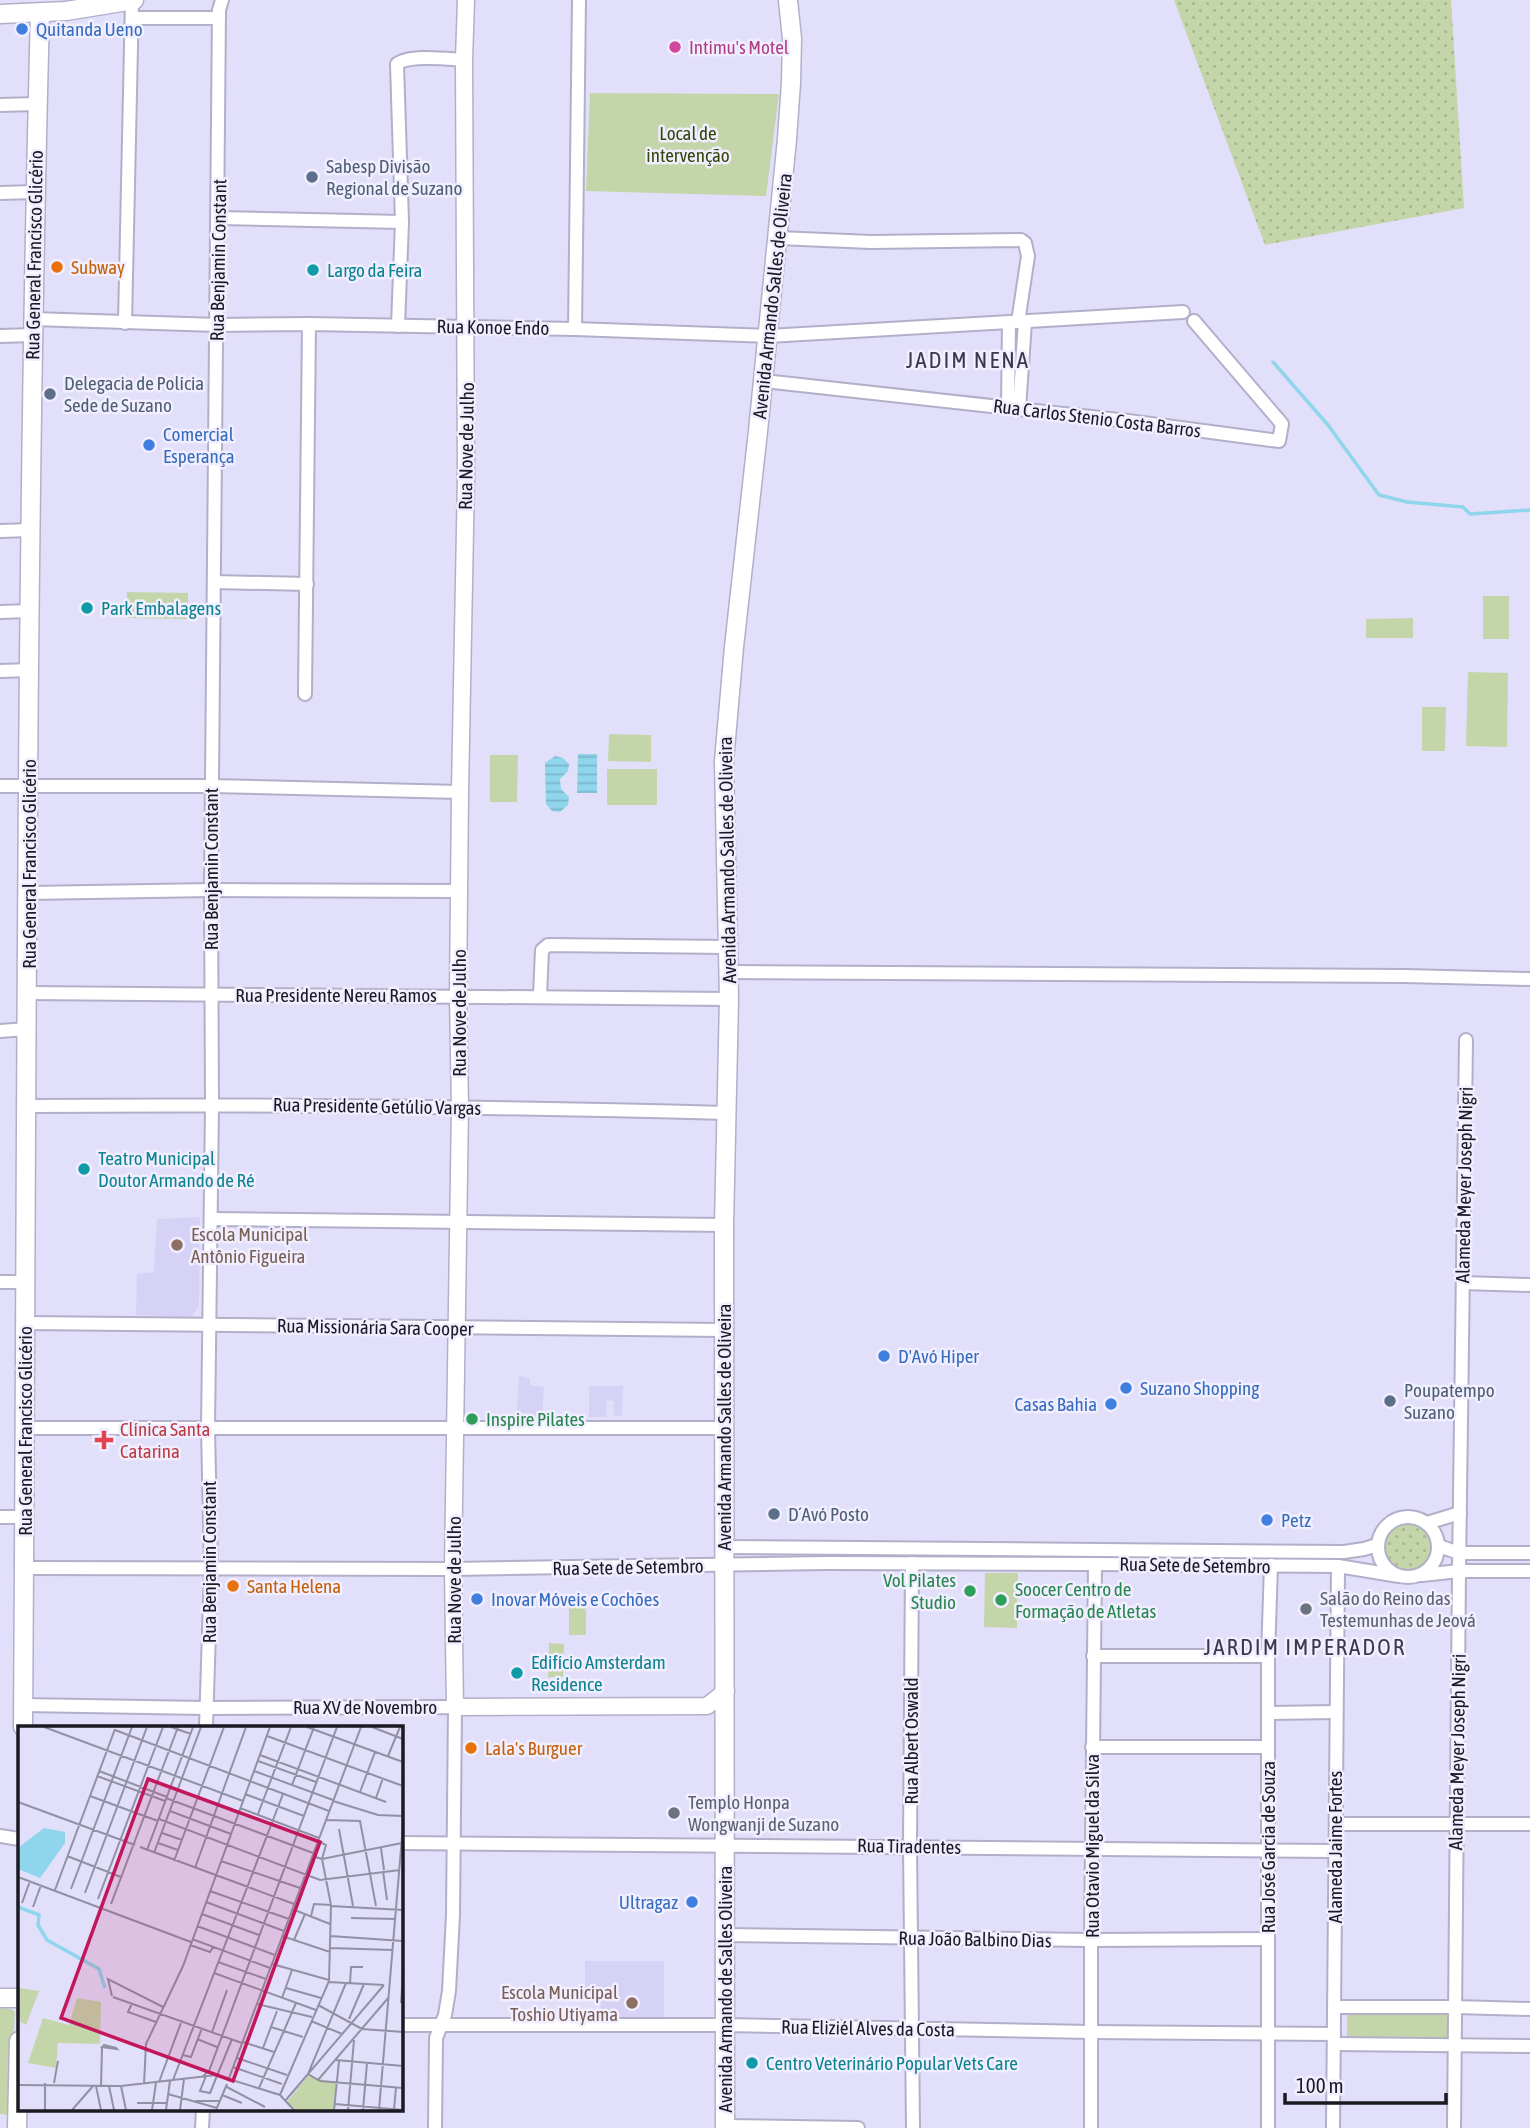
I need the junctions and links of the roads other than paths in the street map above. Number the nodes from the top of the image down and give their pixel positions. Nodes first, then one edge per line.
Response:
1 (466, 0) edge
2 (579, 0) edge
3 (788, 0) edge
4 (132, 5) edge
5 (40, 6) edge
6 (219, 7) edge
7 (0, 14) edge
8 (464, 60) junction
9 (37, 104) junction
10 (0, 105) edge
11 (34, 192) junction
12 (0, 193) edge
13 (218, 218) junction
14 (402, 222) junction
15 (778, 238) junction
16 (1184, 312) dead end
17 (1194, 321) dead end
18 (1018, 322) junction
19 (125, 323) junction
20 (309, 324) junction
21 (217, 325) junction
22 (398, 326) junction
23 (467, 326) junction
24 (33, 327) junction
25 (575, 329) junction
26 (768, 336) junction
27 (0, 337) edge
28 (764, 380) junction
29 (1013, 409) junction
30 (31, 530) junction
31 (0, 531) edge
32 (214, 582) junction
33 (307, 584) junction
34 (30, 611) junction
35 (0, 612) edge
36 (30, 670) junction
37 (0, 671) edge
38 (305, 694) dead end
39 (0, 786) edge
40 (29, 786) junction
41 (212, 786) junction
42 (460, 792) junction
43 (211, 890) junction
44 (459, 891) junction
45 (28, 893) junction
46 (728, 947) junction
47 (728, 972) junction
48 (1530, 979) edge
49 (28, 993) junction
50 (211, 994) junction
51 (458, 996) junction
52 (540, 996) junction
53 (729, 999) junction
54 (27, 1029) junction
55 (0, 1031) edge
56 (1466, 1040) dead end
57 (212, 1105) junction
58 (27, 1106) junction
59 (460, 1107) junction
60 (726, 1112) junction
61 (211, 1219) junction
62 (458, 1223) junction
63 (724, 1225) junction
64 (0, 1282) edge
65 (26, 1282) junction
66 (1463, 1283) junction
67 (1530, 1285) edge
68 (26, 1323) junction
69 (209, 1324) junction
70 (457, 1328) junction
71 (724, 1330) junction
72 (25, 1428) junction
73 (724, 1428) junction
74 (208, 1429) junction
75 (456, 1429) junction
76 (1460, 1513) junction
77 (0, 1517) edge
78 (24, 1517) junction
79 (1427, 1522) junction
80 (1377, 1545) junction
81 (1439, 1546) junction
82 (725, 1547) junction
83 (1459, 1553) junction
84 (1530, 1553) edge
85 (912, 1563) junction
86 (1095, 1564) junction
87 (1271, 1565) junction
88 (724, 1566) junction
89 (1338, 1566) junction
90 (24, 1568) junction
91 (211, 1568) junction
92 (453, 1569) junction
93 (1530, 1570) edge
94 (1458, 1571) junction
95 (1399, 1576) junction
96 (1419, 1576) junction
97 (1093, 1656) junction
98 (1268, 1656) junction
99 (726, 1691) junction
100 (23, 1705) junction
101 (707, 1706) junction
102 (455, 1707) junction
103 (206, 1708) junction
104 (1336, 1712) junction
105 (1268, 1713) junction
106 (726, 1724) junction
107 (23, 1726) edge
108 (206, 1726) edge
109 (1092, 1747) junction
110 (1268, 1747) junction
111 (1456, 1823) junction
112 (1336, 1824) junction
113 (1530, 1824) edge
114 (0, 1836) edge
115 (18, 1839) edge
116 (402, 1843) edge
117 (455, 1843) junction
118 (726, 1845) junction
119 (910, 1846) junction
120 (1092, 1849) junction
121 (1268, 1850) junction
122 (1334, 1851) junction
123 (725, 1935) junction
124 (911, 1938) junction
125 (1267, 1939) junction
126 (1091, 1941) junction
127 (0, 1998) edge
128 (18, 1998) edge
129 (1335, 2007) junction
130 (1455, 2007) junction
131 (1530, 2009) edge
132 (402, 2025) edge
133 (440, 2025) junction
134 (725, 2025) junction
135 (912, 2029) junction
136 (1091, 2032) junction
137 (1266, 2035) junction
138 (1334, 2039) junction
139 (1456, 2046) junction
140 (1530, 2046) edge
141 (18, 2084) edge
142 (203, 2110) edge
143 (725, 2127) edge
144 (17, 2128) edge
145 (202, 2128) edge
146 (435, 2128) edge
147 (858, 2128) edge
148 (914, 2128) edge
149 (1091, 2128) edge
150 (1268, 2128) edge
151 (1333, 2128) edge
152 (1454, 2128) edge

1 - 8 street, Rua Nove de Julho
2 - 25 street
3 - 15 main road, Avenida Armando Salles de Oliveira
4 - 5 main road
4 - 6 street
4 - 19 street
5 - 7 main road
5 - 9 main road, Rua General Francisco Glicério
6 - 13 street, Rua Benjamin Constant
8 - 14 street
8 - 23 street, Rua Nove de Julho
9 - 10 street
9 - 11 main road, Rua General Francisco Glicério
11 - 12 street
11 - 24 main road, Rua General Francisco Glicério
13 - 14 street
13 - 21 street, Rua Benjamin Constant
14 - 22 street
15 - 18 street
15 - 26 main road, Avenida Armando Salles de Oliveira
16 - 18 street, Rua Konoe Endo
17 - 29 street, Rua Carlos Stenio Costa Barros
18 - 26 street, Rua Konoe Endo
18 - 29 street
19 - 21 street, Rua Konoe Endo
19 - 24 street, Rua Konoe Endo
20 - 21 street, Rua Konoe Endo
20 - 22 street, Rua Konoe Endo
20 - 33 street
21 - 32 street, Rua Benjamin Constant
22 - 23 street, Rua Konoe Endo
23 - 25 street, Rua Konoe Endo
23 - 42 street, Rua Nove de Julho
24 - 27 street, Rua Konoe Endo
24 - 30 main road, Rua General Francisco Glicério
25 - 26 street, Rua Konoe Endo
26 - 28 main road, Avenida Armando Salles de Oliveira
28 - 29 street, Rua Carlos Stenio Costa Barros
28 - 46 main road, Avenida Armando Salles de Oliveira
30 - 31 street
30 - 34 main road, Rua General Francisco Glicério
32 - 33 street
32 - 41 street, Rua Benjamin Constant
33 - 38 street
34 - 35 street
34 - 36 main road, Rua General Francisco Glicério
36 - 37 street
36 - 40 main road, Rua General Francisco Glicério
39 - 40 street
40 - 41 street
40 - 45 main road, Rua General Francisco Glicério
41 - 42 street
41 - 43 street, Rua Benjamin Constant
42 - 44 street, Rua Nove de Julho
43 - 44 street
43 - 45 street
43 - 50 street, Rua Benjamin Constant
44 - 51 street, Rua Nove de Julho
45 - 49 main road, Rua General Francisco Glicério
46 - 47 main road, Avenida Armando Salles de Oliveira
46 - 52 street
47 - 48 street
47 - 53 main road, Avenida Armando Salles de Oliveira
49 - 50 street, Rua Presidente Nereu Ramos
49 - 54 main road, Rua General Francisco Glicério
50 - 51 street, Rua Presidente Nereu Ramos
50 - 57 street, Rua Benjamin Constant
51 - 52 street, Rua Presidente Nereu Ramos
51 - 59 street, Rua Nove de Julho
52 - 53 street, Rua Presidente Nereu Ramos
53 - 60 main road, Avenida Armando Salles de Oliveira
54 - 55 street
54 - 58 main road, Rua General Francisco Glicério
56 - 66 street, Alameda Meyer Joseph Nigri
57 - 58 street, Rua Presidente Getúlio Vargas
57 - 59 street, Rua Presidente Getúlio Vargas
57 - 61 street, Rua Benjamin Constant
58 - 65 main road, Rua General Francisco Glicério
59 - 60 street, Rua Presidente Getúlio Vargas
59 - 62 street, Rua Nove de Julho
60 - 63 main road, Avenida Armando Salles de Oliveira
61 - 62 street
61 - 69 street, Rua Benjamin Constant
62 - 63 street
62 - 70 street, Rua Nove de Julho
63 - 71 main road, Avenida Armando Salles de Oliveira
64 - 65 street
65 - 68 main road, Rua General Francisco Glicério
66 - 67 street
66 - 76 street, Alameda Meyer Joseph Nigri
68 - 69 street, Rua Missionária Sara Cooper
68 - 72 main road, Rua General Francisco Glicério
69 - 70 street, Rua Missionária Sara Cooper
69 - 74 street, Rua Benjamin Constant
70 - 71 street, Rua Missionária Sara Cooper
70 - 75 street, Rua Nove de Julho
71 - 73 main road, Avenida Armando Salles de Oliveira
72 - 74 street
72 - 78 main road, Rua General Francisco Glicério
73 - 75 street
73 - 82 main road, Avenida Armando Salles de Oliveira
74 - 75 street
74 - 91 street, Rua Benjamin Constant
75 - 92 street, Rua Nove de Julho
76 - 79 street
76 - 83 street, Alameda Meyer Joseph Nigri
77 - 78 street
78 - 90 main road, Rua General Francisco Glicério
79 - 80 street
79 - 81 street
80 - 82 street, Rua Sete de Setembro
80 - 95 street
81 - 83 street
81 - 96 street
82 - 88 main road, Avenida Armando Salles de Oliveira
83 - 84 street
83 - 94 street, Alameda Meyer Joseph Nigri
85 - 86 street, Rua Sete de Setembro
85 - 88 street, Rua Sete de Setembro
85 - 119 street, Rua Albert Oswald
86 - 87 street, Rua Sete de Setembro
86 - 97 street, Rua Otavio Miguel da Silva
87 - 89 street, Rua Sete de Setembro
87 - 98 street, Rua José Garcia de Souza
88 - 92 street, Rua Sete de Setembro
88 - 99 main road, Avenida Armando Salles de Oliveira
89 - 95 street, Rua Sete de Setembro
89 - 104 street, Alameda Jaime Fortes
90 - 91 street, Rua Sete de Setembro
90 - 100 main road, Rua General Francisco Glicério
91 - 92 street, Rua Sete de Setembro
91 - 103 street, Rua Benjamin Constant
92 - 102 street, Rua Nove de Julho
93 - 94 street
94 - 96 street
94 - 111 street, Alameda Meyer Joseph Nigri
95 - 96 street
97 - 98 street
97 - 109 street, Rua Otavio Miguel da Silva
98 - 105 street, Rua José Garcia de Souza
99 - 101 street
99 - 106 main road, Avenida Armando Salles de Oliveira
100 - 103 street, Rua XV de Novembro
100 - 107 main road, Rua General Francisco Glicério
101 - 102 street, Rua XV de Novembro
101 - 106 street
102 - 103 street, Rua XV de Novembro
102 - 117 street, Rua Nove de Julho
103 - 108 street, Rua Benjamin Constant
104 - 105 street
104 - 112 street, Alameda Jaime Fortes
105 - 110 street, Rua José Garcia de Souza
106 - 118 main road, Avenida Armando de Salles Oliveira
109 - 110 street
109 - 120 street, Rua Otavio Miguel da Silva
110 - 121 street, Rua José Garcia de Souza
111 - 112 street
111 - 113 street
111 - 130 street, Alameda Meyer Joseph Nigri
112 - 122 street, Alameda Jaime Fortes
114 - 115 street
116 - 117 street, Rua Tiradentes
117 - 118 street, Rua Tiradentes
117 - 133 street, Rua Nove de Julho
118 - 119 street, Rua Tiradentes
118 - 123 main road, Avenida Armando de Salles Oliveira
119 - 120 street, Rua Tiradentes
119 - 124 street, Rua Albert Oswald
120 - 121 street, Rua Tiradentes
120 - 126 street, Rua Otavio Miguel da Silva
121 - 122 street, Rua Tiradentes
121 - 125 street, Rua José Garcia de Souza
122 - 129 street, Alameda Jaime Fortes
123 - 124 street, Rua João Balbino Dias
123 - 134 main road, Avenida Armando de Salles Oliveira
124 - 126 street, Rua João Balbino Dias
124 - 135 street, Rua Albert Oswald
125 - 126 street, Rua João Balbino Dias
125 - 137 street, Rua José Garcia de Souza
126 - 136 street, Rua Otavio Miguel da Silva
127 - 128 main road
129 - 130 street
129 - 138 street, Alameda Jaime Fortes
130 - 131 street
130 - 139 street, Alameda Meyer Joseph Nigri
132 - 133 street, Rua Eliziél Alves da Costa
133 - 134 street, Rua Eliziél Alves da Costa
133 - 146 street, Rua Nove de Julho
134 - 135 street, Rua Eliziél Alves da Costa
134 - 143 main road, Avenida Armando de Salles Oliveira
135 - 136 street, Rua Eliziél Alves da Costa
135 - 148 street, Rua Albert Oswald
136 - 137 street, Rua Eliziél Alves da Costa
136 - 149 street, Rua Otavio Miguel da Silva
137 - 138 street, Rua Eliziél Alves da Costa
137 - 150 street, Rua José Garcia de Souza
138 - 139 street, Rua Eliziél Alves da Costa
138 - 151 street, Alameda Jaime Fortes
139 - 140 street, Rua Eliziél Alves da Costa
139 - 152 street, Alameda Meyer Joseph Nigri
141 - 144 main road
142 - 145 street
143 - 147 street

